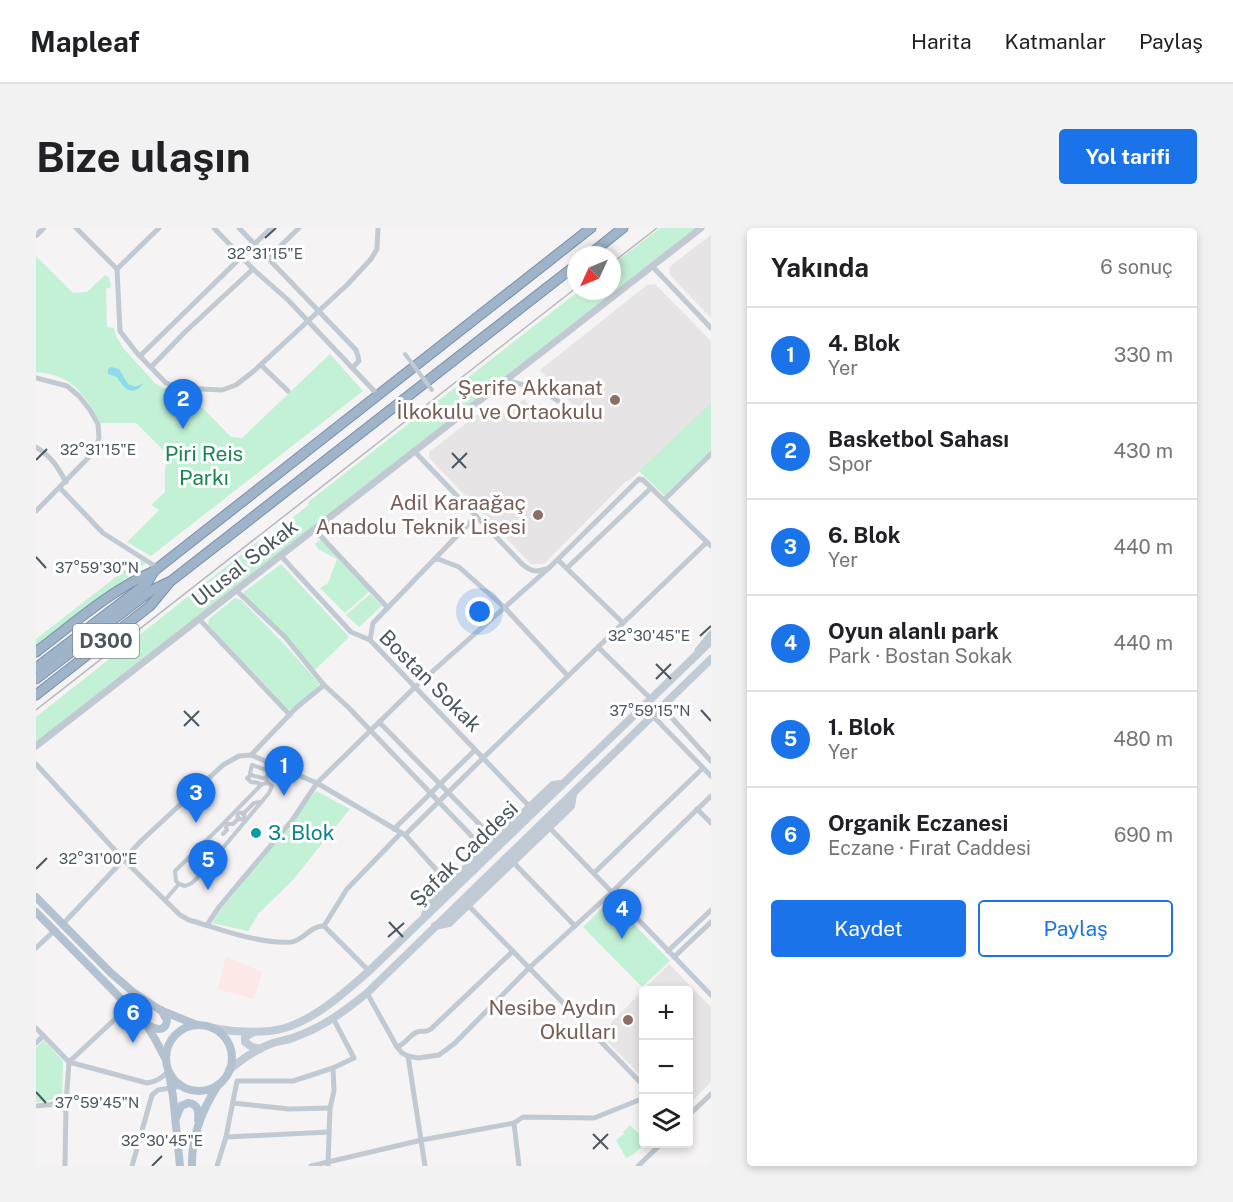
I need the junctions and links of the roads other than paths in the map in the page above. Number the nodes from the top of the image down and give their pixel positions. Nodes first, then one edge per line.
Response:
1 (42, 228) edge
2 (76, 228) edge
3 (159, 228) edge
4 (214, 228) edge
5 (239, 228) edge
6 (271, 228) edge
7 (299, 228) edge
8 (378, 228) edge
9 (591, 228) edge
10 (623, 228) edge
11 (701, 228) edge
12 (36, 234) edge
13 (255, 244) junction
14 (600, 246) edge
15 (242, 257) junction
16 (268, 258) junction
17 (652, 267) junction
18 (117, 269) junction
19 (254, 269) junction
20 (567, 272) edge
21 (318, 311) junction
22 (308, 321) junction
23 (711, 328) edge
24 (405, 354) dead end
25 (140, 356) junction
26 (261, 365) junction
27 (151, 367) junction
28 (352, 368) junction
29 (36, 378) edge
30 (506, 380) junction
31 (432, 390) dead end
32 (288, 391) dead end
33 (378, 395) junction
34 (558, 400) dead end
35 (36, 447) edge
36 (415, 452) junction
37 (711, 454) edge
38 (66, 483) junction
39 (60, 488) junction
40 (651, 488) junction
41 (664, 500) junction
42 (36, 511) edge
43 (476, 516) junction
44 (315, 530) junction
45 (709, 544) edge
46 (281, 556) junction
47 (434, 560) junction
48 (558, 560) junction
49 (549, 568) junction
50 (567, 568) junction
51 (156, 569) junction
52 (171, 581) junction
53 (236, 590) junction
54 (388, 608) junction
55 (505, 608) junction
56 (199, 619) junction
57 (623, 622) junction
58 (711, 633) edge
59 (370, 640) junction
60 (711, 641) edge
61 (598, 647) junction
62 (36, 652) edge
63 (711, 659) edge
64 (687, 664) junction
65 (711, 665) edge
66 (36, 668) edge
67 (695, 674) junction
68 (568, 676) junction
69 (36, 679) edge
70 (324, 685) junction
71 (415, 687) junction
72 (36, 695) edge
73 (651, 699) junction
74 (661, 706) junction
75 (290, 715) junction
76 (652, 715) junction
77 (379, 722) junction
78 (370, 731) junction
79 (36, 746) edge
80 (475, 750) junction
81 (251, 754) junction
82 (483, 758) junction
83 (711, 760) edge
84 (36, 764) edge
85 (703, 768) junction
86 (251, 775) junction
87 (711, 776) edge
88 (267, 781) junction
89 (317, 783) junction
90 (439, 784) junction
91 (563, 784) junction
92 (259, 786) junction
93 (430, 793) junction
94 (448, 793) junction
95 (573, 794) junction
96 (711, 796) edge
97 (247, 800) junction
98 (261, 802) junction
99 (439, 802) junction
100 (250, 807) junction
101 (530, 807) junction
102 (697, 809) junction
103 (241, 816) junction
104 (711, 823) edge
105 (548, 826) junction
106 (394, 829) junction
107 (218, 830) junction
108 (223, 834) junction
109 (403, 834) junction
110 (229, 840) junction
111 (495, 840) junction
112 (203, 844) junction
113 (208, 850) junction
114 (485, 850) junction
115 (215, 858) junction
116 (123, 859) junction
117 (188, 859) junction
118 (512, 861) junction
119 (196, 865) junction
120 (594, 873) junction
121 (201, 874) junction
122 (179, 884) junction
123 (449, 884) junction
124 (612, 892) junction
125 (36, 897) edge
126 (165, 900) junction
127 (467, 904) junction
128 (711, 910) edge
129 (36, 912) edge
130 (425, 916) junction
131 (711, 922) edge
132 (63, 924) junction
133 (207, 925) junction
134 (324, 926) junction
135 (575, 926) junction
136 (434, 927) junction
137 (54, 931) junction
138 (36, 948) edge
139 (513, 951) junction
140 (668, 951) junction
141 (674, 957) junction
142 (529, 968) junction
143 (369, 971) junction
144 (367, 993) junction
145 (711, 995) edge
146 (129, 1006) junction
147 (160, 1010) junction
148 (333, 1017) junction
149 (145, 1023) junction
150 (197, 1025) junction
151 (36, 1028) edge
152 (212, 1028) junction
153 (256, 1032) junction
154 (43, 1036) junction
155 (36, 1043) edge
156 (397, 1047) junction
157 (260, 1049) junction
158 (408, 1056) junction
159 (166, 1061) junction
160 (69, 1062) junction
161 (333, 1068) junction
162 (229, 1070) junction
163 (169, 1071) junction
164 (639, 1081) edge
165 (220, 1083) junction
166 (182, 1086) junction
167 (172, 1088) junction
168 (711, 1094) edge
169 (639, 1100) edge
170 (233, 1102) junction
171 (66, 1103) junction
172 (36, 1106) edge
173 (330, 1108) junction
174 (693, 1111) edge
175 (176, 1119) junction
176 (198, 1124) junction
177 (514, 1124) junction
178 (329, 1132) junction
179 (226, 1137) junction
180 (422, 1140) junction
181 (656, 1148) edge
182 (328, 1164) edge
183 (64, 1166) edge
184 (132, 1166) edge
185 (180, 1166) edge
186 (192, 1166) edge
187 (218, 1166) edge
188 (311, 1166) edge
189 (425, 1166) edge
190 (519, 1166) edge
191 (638, 1166) edge

1 - 12 main road
2 - 18 street
3 - 18 street
4 - 15 street
5 - 13 street
6 - 13 street
7 - 16 street
8 - 21 street
9 - 33 highway, D300
10 - 14 highway
11 - 17 street, Ulusal Sokak
13 - 15 street
13 - 16 street
15 - 19 street
15 - 25 street
16 - 21 street
17 - 23 street
17 - 30 street, Ulusal Sokak
18 - 25 street
19 - 22 street
19 - 27 street
20 - 52 highway, D300
21 - 22 street
21 - 28 street
22 - 26 street
22 - 28 street
24 - 31 street, bridge
25 - 27 street
26 - 27 street
26 - 32 street
28 - 33 street
29 - 38 street
30 - 34 street
30 - 36 street, Ulusal Sokak
33 - 51 highway, D300
35 - 38 street
36 - 43 street
36 - 44 street, Ulusal Sokak
37 - 41 street
38 - 39 street
39 - 42 street
39 - 51 street
40 - 41 street
40 - 48 street
40 - 50 street
41 - 45 street
43 - 47 street
43 - 49 street
44 - 46 street, Ulusal Sokak
44 - 54 street
45 - 57 street
46 - 53 street, Ulusal Sokak
46 - 59 street, Bostan Sokak
47 - 54 street
47 - 55 street
48 - 49 street
48 - 50 street
49 - 55 street
50 - 57 street
51 - 62 highway, D300
51 - 66 highway, D300
52 - 69 highway, D300
52 - 72 highway, D300
53 - 56 street, Ulusal Sokak
53 - 70 street
54 - 59 street
55 - 68 street
55 - 71 street
56 - 75 street
56 - 79 street, Ulusal Sokak
57 - 61 street
58 - 64 street
59 - 71 street, Bostan Sokak
60 - 64 main road, Şafak Caddesi
61 - 68 street
61 - 73 street
63 - 67 main road, Şafak Caddesi
64 - 73 main road, Şafak Caddesi
65 - 67 street
67 - 74 main road, Şafak Caddesi
68 - 82 street
70 - 75 street
70 - 78 street
71 - 77 street
71 - 80 street, Bostan Sokak
73 - 91 main road, Şafak Caddesi
74 - 76 main road, Şafak Caddesi
74 - 83 street
75 - 81 street
76 - 85 street
76 - 95 main road, Şafak Caddesi
77 - 78 street
77 - 90 street
78 - 89 street
78 - 93 street
80 - 82 street, Bostan Sokak
80 - 90 street
81 - 89 street
81 - 116 street
82 - 94 street
82 - 101 street, Bostan Sokak
84 - 116 street
85 - 87 street
85 - 120 street
86 - 88 street
86 - 88 street
86 - 92 street
88 - 92 street
88 - 98 street
89 - 106 street
89 - 133 street
90 - 93 street
90 - 94 street
91 - 101 main road
91 - 130 main road, Şafak Caddesi
92 - 97 street
93 - 99 street
93 - 106 street
94 - 99 street
94 - 111 street
95 - 105 main road
95 - 136 main road, Şafak Caddesi
96 - 102 street
97 - 100 street
97 - 103 street
98 - 100 street
98 - 103 street
99 - 109 street
99 - 114 street
100 - 103 street
101 - 111 main road
102 - 104 street
102 - 124 street
103 - 107 street
103 - 108 street
103 - 110 street
105 - 118 main road
105 - 120 street
106 - 109 street
107 - 108 street
107 - 112 street
108 - 110 street
109 - 123 street
109 - 134 street
110 - 115 street
111 - 114 main road
112 - 113 street
112 - 117 street
113 - 115 street
113 - 119 street
114 - 123 main road
115 - 121 street
116 - 126 street
116 - 132 street
117 - 119 street
117 - 122 street
118 - 127 main road
118 - 135 street
119 - 121 street
120 - 124 street
121 - 122 street
122 - 126 street
123 - 130 main road
124 - 135 street
124 - 140 street
125 - 132 main road
126 - 133 street
127 - 136 main road
127 - 139 street
128 - 140 street
129 - 137 main road
130 - 143 main road, Şafak Caddesi
131 - 141 street
132 - 147 main road
133 - 134 street
134 - 143 street
135 - 142 street
136 - 144 main road, Şafak Caddesi
137 - 138 street
137 - 146 main road
139 - 142 street
139 - 156 street
140 - 141 street
141 - 145 street
142 - 158 street
142 - 164 street
143 - 153 main road, Şafak Caddesi
144 - 148 main road, Şafak Caddesi
144 - 156 street
146 - 149 main road
146 - 160 street
147 - 149 main road
147 - 150 main road
148 - 157 main road, Şafak Caddesi
148 - 161 street
149 - 159 main road
150 - 152 main road
150 - 159 main road
151 - 154 street
152 - 153 main road, Şafak Caddesi
152 - 162 main road
153 - 157 main road
154 - 155 street
154 - 160 street
156 - 158 street
157 - 162 main road, Şafak Caddesi
158 - 180 street
159 - 163 main road
160 - 163 street
160 - 171 street
161 - 170 street
161 - 173 street
162 - 165 main road
163 - 166 main road
163 - 167 main road
165 - 166 main road
165 - 176 main road
166 - 167 street
167 - 175 main road
167 - 184 street
168 - 174 street
169 - 177 street
170 - 173 street
170 - 179 street
171 - 172 street
171 - 183 street
173 - 178 street
175 - 176 main road
175 - 185 main road
176 - 186 main road
177 - 180 street
177 - 190 street
178 - 179 street
178 - 182 street
179 - 187 street
180 - 182 street
180 - 189 street
181 - 191 street
182 - 188 street

